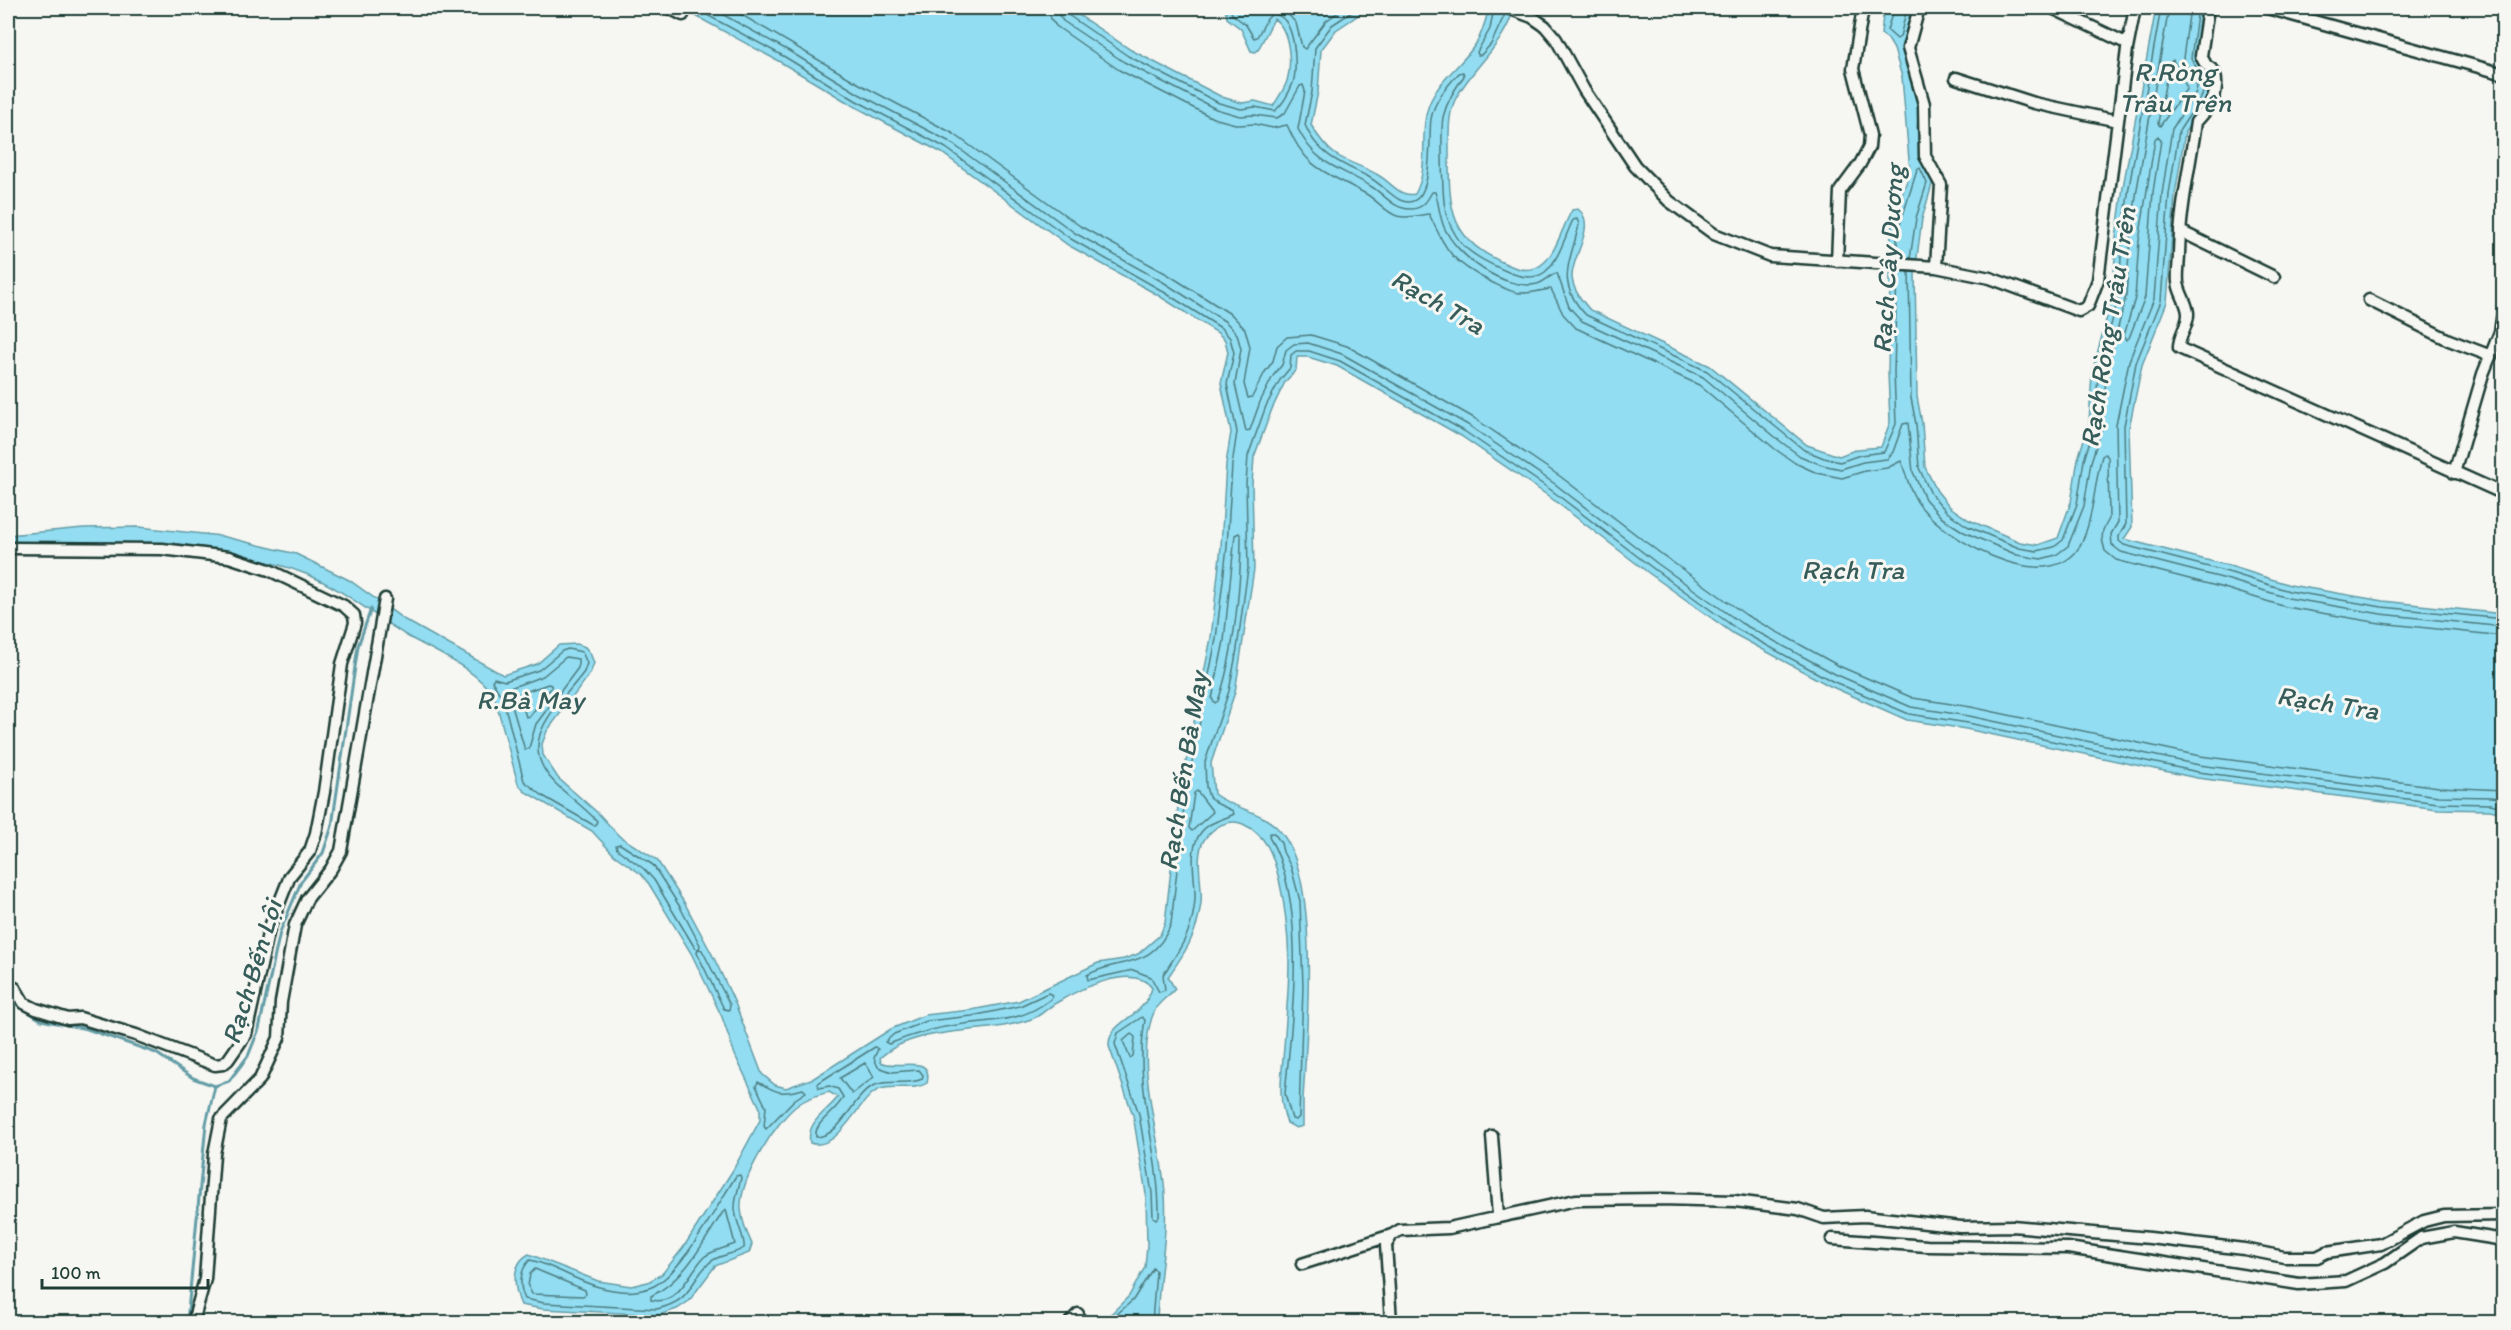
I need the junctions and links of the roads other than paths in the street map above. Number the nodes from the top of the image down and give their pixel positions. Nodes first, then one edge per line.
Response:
1 (669, 8) edge
2 (1508, 8) edge
3 (1863, 8) edge
4 (1919, 8) edge
5 (2052, 8) edge
6 (2135, 8) edge
7 (2208, 8) edge
8 (2267, 8) edge
9 (683, 15) dead end
10 (2128, 44) junction
11 (2504, 74) edge
12 (1956, 78) dead end
13 (2118, 121) junction
14 (2180, 231) junction
15 (1837, 261) junction
16 (1932, 267) junction
17 (2274, 277) dead end
18 (2369, 300) dead end
19 (2504, 306) edge
20 (2491, 356) junction
21 (2454, 473) junction
22 (2504, 494) edge
23 (8, 548) edge
24 (386, 602) dead end
25 (8, 986) edge
26 (1492, 1136) dead end
27 (2504, 1215) edge
28 (1498, 1216) junction
29 (1392, 1235) junction
30 (1832, 1239) dead end
31 (2504, 1240) edge
32 (1302, 1264) dead end
33 (193, 1323) edge
34 (1391, 1323) edge

1 - 9 street
2 - 15 street
3 - 15 street
4 - 16 street
5 - 10 street
6 - 10 street
7 - 14 street
8 - 11 street
10 - 13 street
12 - 13 street
13 - 16 street
14 - 17 street
14 - 21 street
15 - 16 street
18 - 20 street
19 - 20 street
20 - 21 street
21 - 22 street
23 - 25 street
24 - 33 street
26 - 28 street
27 - 28 street
28 - 29 street
29 - 32 street
29 - 34 street
30 - 31 street

